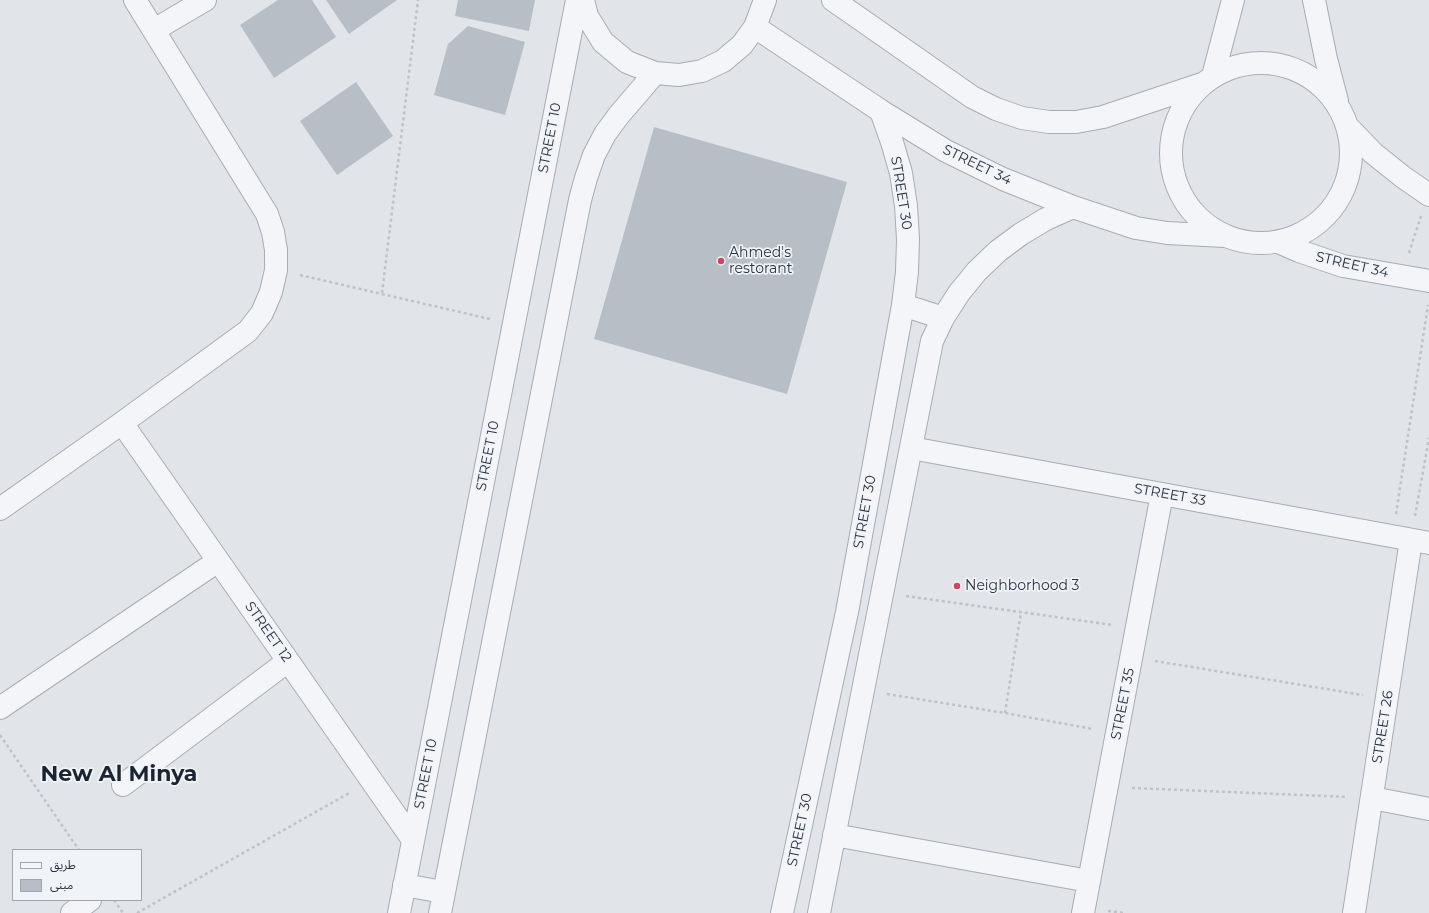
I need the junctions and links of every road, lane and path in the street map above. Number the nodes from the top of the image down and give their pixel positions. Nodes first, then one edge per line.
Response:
1 (135, 0) edge
2 (205, 0) edge
3 (418, 0) edge
4 (577, 0) edge
5 (583, 0) edge
6 (765, 0) edge
7 (833, 0) edge
8 (1232, 0) edge
9 (1314, 0) edge
10 (755, 26) junction
11 (154, 30) junction
12 (655, 73) junction
13 (1207, 80) junction
14 (1338, 106) junction
15 (881, 111) junction
16 (1347, 126) junction
17 (1428, 195) edge
18 (1072, 208) junction
19 (1226, 236) junction
20 (1278, 242) junction
21 (276, 270) junction
22 (1402, 276) junction
23 (1429, 281) edge
24 (382, 293) junction
25 (1429, 298) edge
26 (903, 305) junction
27 (944, 318) junction
28 (514, 325) junction
29 (122, 423) junction
30 (1429, 438) edge
31 (911, 448) junction
32 (1162, 494) junction
33 (0, 509) edge
34 (1411, 540) edge
35 (218, 561) junction
36 (882, 593) junction
37 (1021, 612) junction
38 (1137, 628) junction
39 (1132, 657) junction
40 (288, 661) junction
41 (863, 691) junction
42 (1387, 699) junction
43 (0, 708) edge
44 (1005, 713) junction
45 (1117, 733) junction
46 (0, 735) edge
47 (371, 781) junction
48 (123, 785) dead end
49 (1107, 786) junction
50 (1372, 798) junction
51 (1429, 809) edge
52 (834, 835) junction
53 (413, 840) junction
54 (78, 849) edge
55 (1089, 881) junction
56 (404, 885) junction
57 (89, 901) edge
58 (115, 901) edge
59 (442, 903) edge
60 (72, 913) edge
61 (122, 913) edge
62 (137, 913) edge
63 (399, 913) edge
64 (782, 913) edge
65 (819, 913) edge
66 (1083, 913) edge
67 (1354, 913) edge

1 - 11 street
2 - 11 street
3 - 24 path
4 - 28 street, STREET 10
5 - 12 street
6 - 10 street
7 - 13 street
8 - 13 street
9 - 14 street
10 - 12 street
10 - 15 street, STREET 34
11 - 21 street
12 - 59 street
13 - 14 street
13 - 19 street
14 - 16 street
15 - 18 street, STREET 34
15 - 26 street, STREET 30
16 - 17 street
16 - 20 street
17 - 22 path
18 - 19 street, STREET 34
18 - 27 street
19 - 20 street
20 - 22 street, STREET 34
21 - 24 path
21 - 29 street
22 - 23 street, STREET 34
24 - 28 path
25 - 34 path
26 - 27 street
26 - 64 street, STREET 30
27 - 31 street
28 - 53 street, STREET 10
29 - 33 street
29 - 35 street, STREET 12
30 - 34 path
31 - 32 street, STREET 33
31 - 36 street
32 - 34 street, STREET 33
32 - 38 street, STREET 35
34 - 42 street, STREET 26
35 - 40 street, STREET 12
35 - 43 street
36 - 37 path
36 - 41 street
37 - 38 path
37 - 44 path
38 - 39 street, STREET 35
39 - 42 path
39 - 45 street, STREET 35
40 - 47 street, STREET 12
40 - 48 street
41 - 44 path
41 - 52 street
42 - 50 street, STREET 26
44 - 45 path
45 - 49 street, STREET 35
46 - 54 path
47 - 53 street, STREET 12
47 - 62 path
49 - 50 path
49 - 55 street, STREET 35
50 - 51 street
50 - 67 street, STREET 26
52 - 55 street
52 - 65 street
53 - 56 street, STREET 10
55 - 66 street, STREET 35
56 - 59 street
56 - 63 street, STREET 10
57 - 60 street
58 - 61 path

